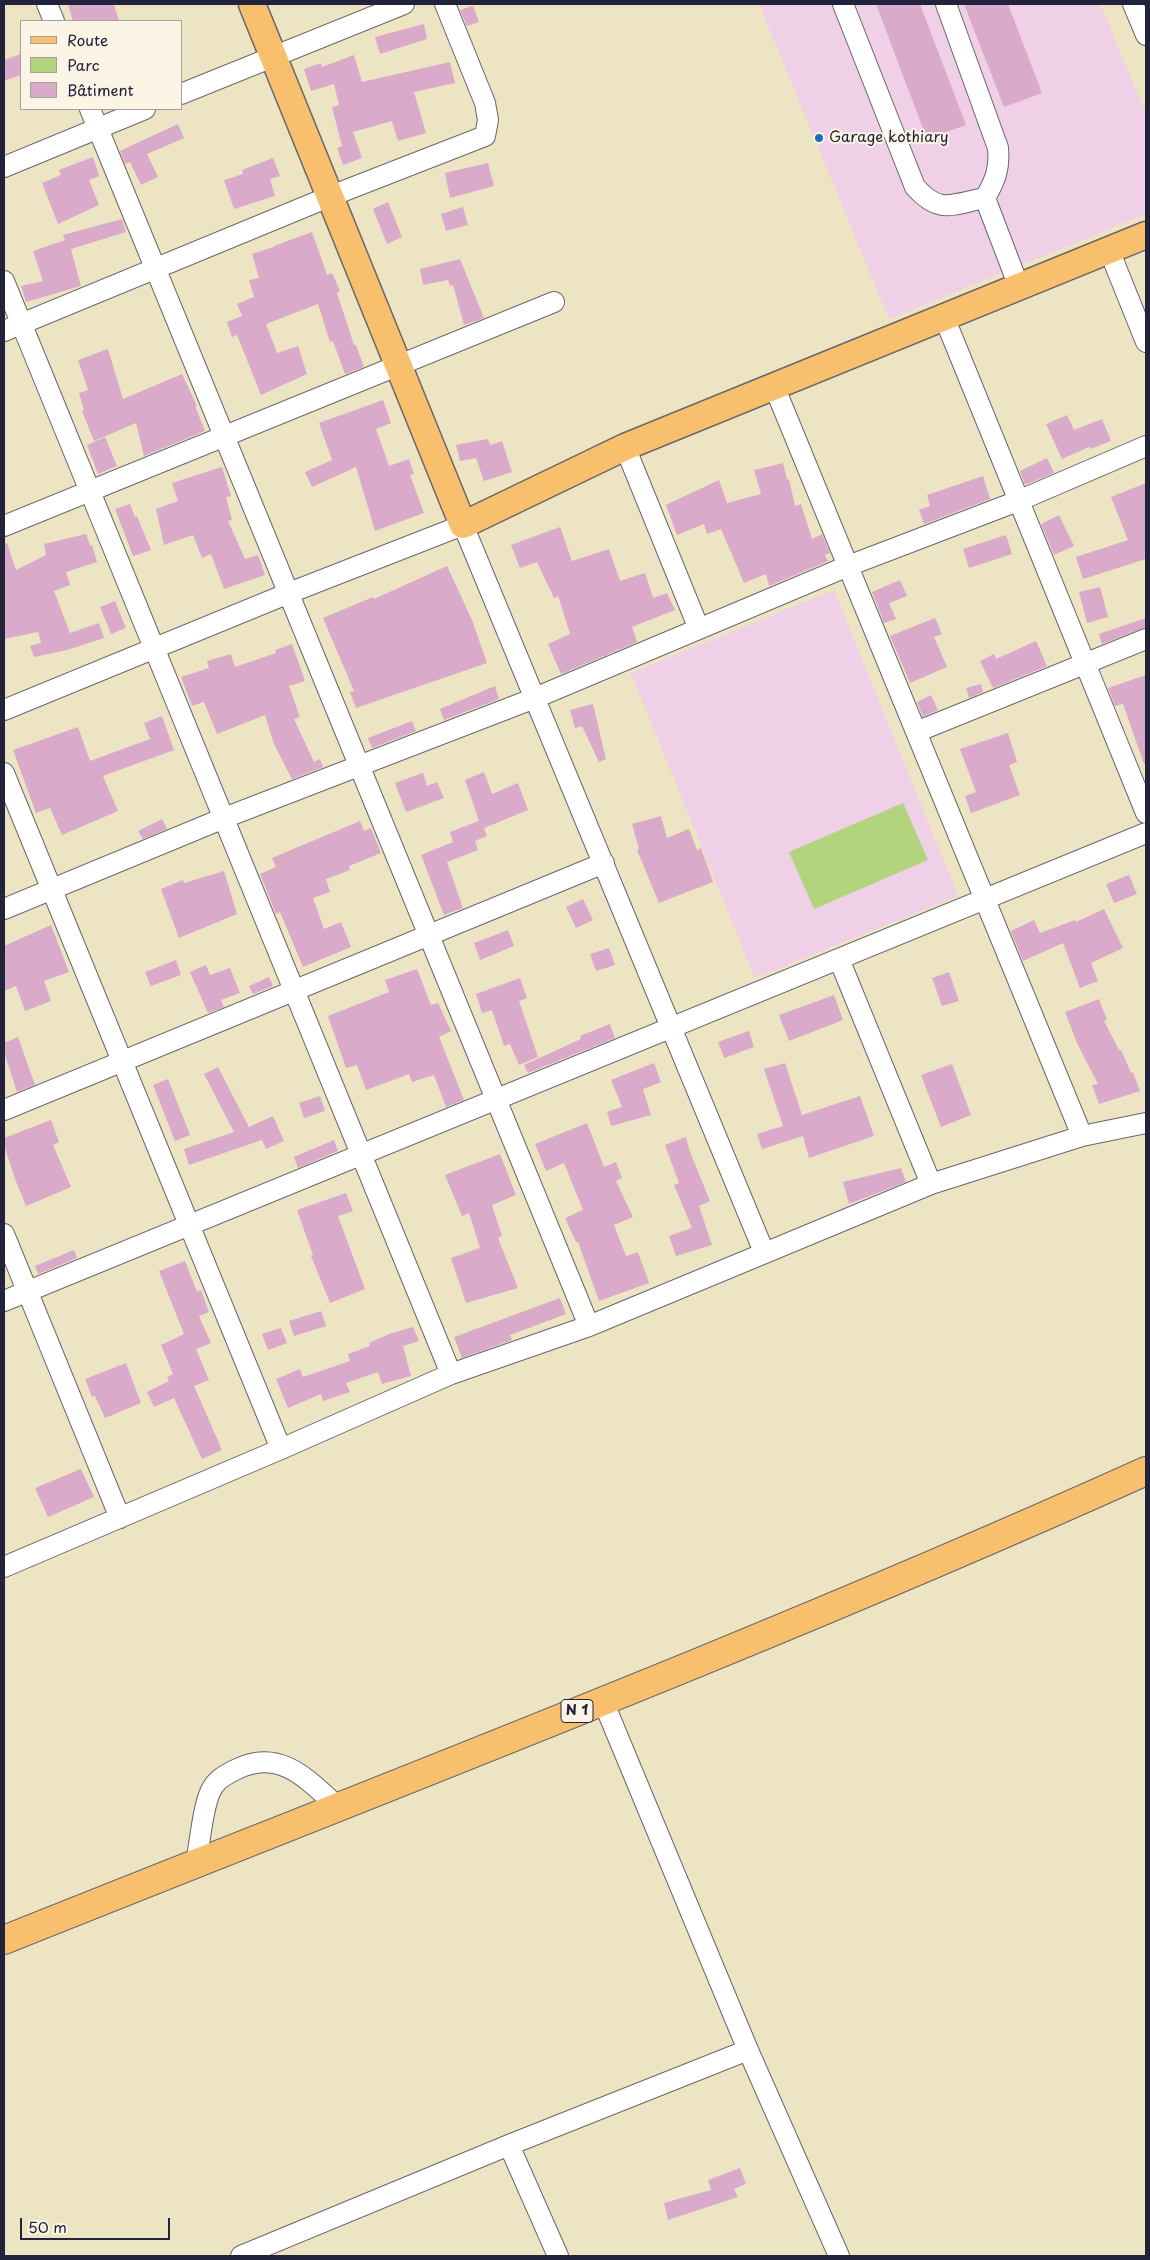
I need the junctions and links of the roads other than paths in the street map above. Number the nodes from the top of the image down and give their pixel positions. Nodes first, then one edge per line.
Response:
1 (47, 4) edge
2 (252, 4) edge
3 (404, 4) edge
4 (445, 4) edge
5 (843, 4) edge
6 (946, 4) edge
7 (1133, 4) edge
8 (54, 20) edge
9 (1146, 35) edge
10 (274, 56) junction
11 (182, 94) edge
12 (90, 110) edge
13 (143, 110) edge
14 (98, 128) junction
15 (4, 167) edge
16 (331, 196) junction
17 (985, 198) junction
18 (1146, 235) edge
19 (1109, 250) junction
20 (155, 268) junction
21 (4, 281) edge
22 (1019, 287) junction
23 (554, 302) dead end
24 (944, 317) junction
25 (12, 327) edge
26 (1146, 342) edge
27 (400, 364) junction
28 (774, 386) junction
29 (224, 436) junction
30 (1146, 446) edge
31 (625, 447) junction
32 (90, 491) junction
33 (1018, 501) junction
34 (463, 525) junction
35 (4, 526) edge
36 (848, 566) junction
37 (288, 593) junction
38 (699, 629) junction
39 (1146, 639) edge
40 (155, 649) junction
41 (1085, 662) junction
42 (535, 698) junction
43 (4, 710) edge
44 (916, 732) junction
45 (359, 765) junction
46 (4, 773) edge
47 (1146, 813) edge
48 (224, 818) junction
49 (1146, 833) edge
50 (604, 863) junction
51 (51, 889) junction
52 (985, 899) junction
53 (4, 909) edge
54 (428, 936) junction
55 (839, 959) junction
56 (294, 991) junction
57 (672, 1027) junction
58 (121, 1062) junction
59 (496, 1099) junction
60 (4, 1110) edge
61 (1146, 1123) edge
62 (1082, 1136) junction
63 (362, 1154) junction
64 (931, 1184) junction
65 (189, 1225) junction
66 (4, 1234) edge
67 (764, 1252) junction
68 (27, 1291) junction
69 (4, 1300) edge
70 (589, 1326) junction
71 (451, 1374) junction
72 (281, 1449) junction
73 (1146, 1471) edge
74 (120, 1518) junction
75 (4, 1567) edge
76 (603, 1701) junction
77 (338, 1806) junction
78 (196, 1863) junction
79 (4, 1940) edge
80 (748, 2050) junction
81 (509, 2145) junction
82 (241, 2256) edge
83 (558, 2256) edge
84 (839, 2256) edge

1 - 8 street
2 - 10 main road
3 - 10 street
4 - 16 street
5 - 17 street
6 - 17 street
7 - 9 street
10 - 11 street
10 - 16 main road
12 - 14 street
13 - 14 street
14 - 15 street
14 - 20 street
16 - 20 street
16 - 27 main road
17 - 22 street
18 - 19 main road
19 - 22 main road
19 - 26 street
20 - 25 street
20 - 29 street
21 - 25 street
22 - 24 main road
23 - 27 street
24 - 28 main road
24 - 33 street
25 - 32 street
27 - 29 street
27 - 34 main road
28 - 31 main road
28 - 36 street
29 - 32 street
29 - 37 street
30 - 33 street
31 - 34 main road
31 - 38 street
32 - 35 street
32 - 40 street
33 - 36 street
33 - 41 street
34 - 37 street
34 - 42 street
36 - 38 street
36 - 44 street
37 - 40 street
37 - 45 street
38 - 42 street
39 - 41 street
40 - 43 street
40 - 48 street
41 - 44 street
41 - 47 street
42 - 45 street
42 - 50 street
44 - 52 street
45 - 48 street
45 - 54 street
46 - 51 street
48 - 51 street
48 - 56 street
49 - 52 street
50 - 54 street
50 - 57 street
51 - 53 street
51 - 58 street
52 - 55 street
52 - 62 street
54 - 56 street
54 - 59 street
55 - 57 street
55 - 64 street
56 - 58 street
56 - 63 street
57 - 59 street
57 - 67 street
58 - 60 street
58 - 65 street
59 - 63 street
59 - 70 street
61 - 62 street
62 - 64 street
63 - 65 street
63 - 71 street
64 - 67 street
65 - 68 street
65 - 72 street
66 - 68 street
67 - 70 street
68 - 69 street
68 - 74 street
70 - 71 street
71 - 72 street
72 - 74 street
73 - 76 highway, N 1
74 - 75 street
76 - 77 highway, N 1
76 - 80 street
77 - 78 highway, N 1
77 - 78 street
78 - 79 highway, N 1
80 - 81 street
80 - 84 street
81 - 82 street
81 - 83 street

